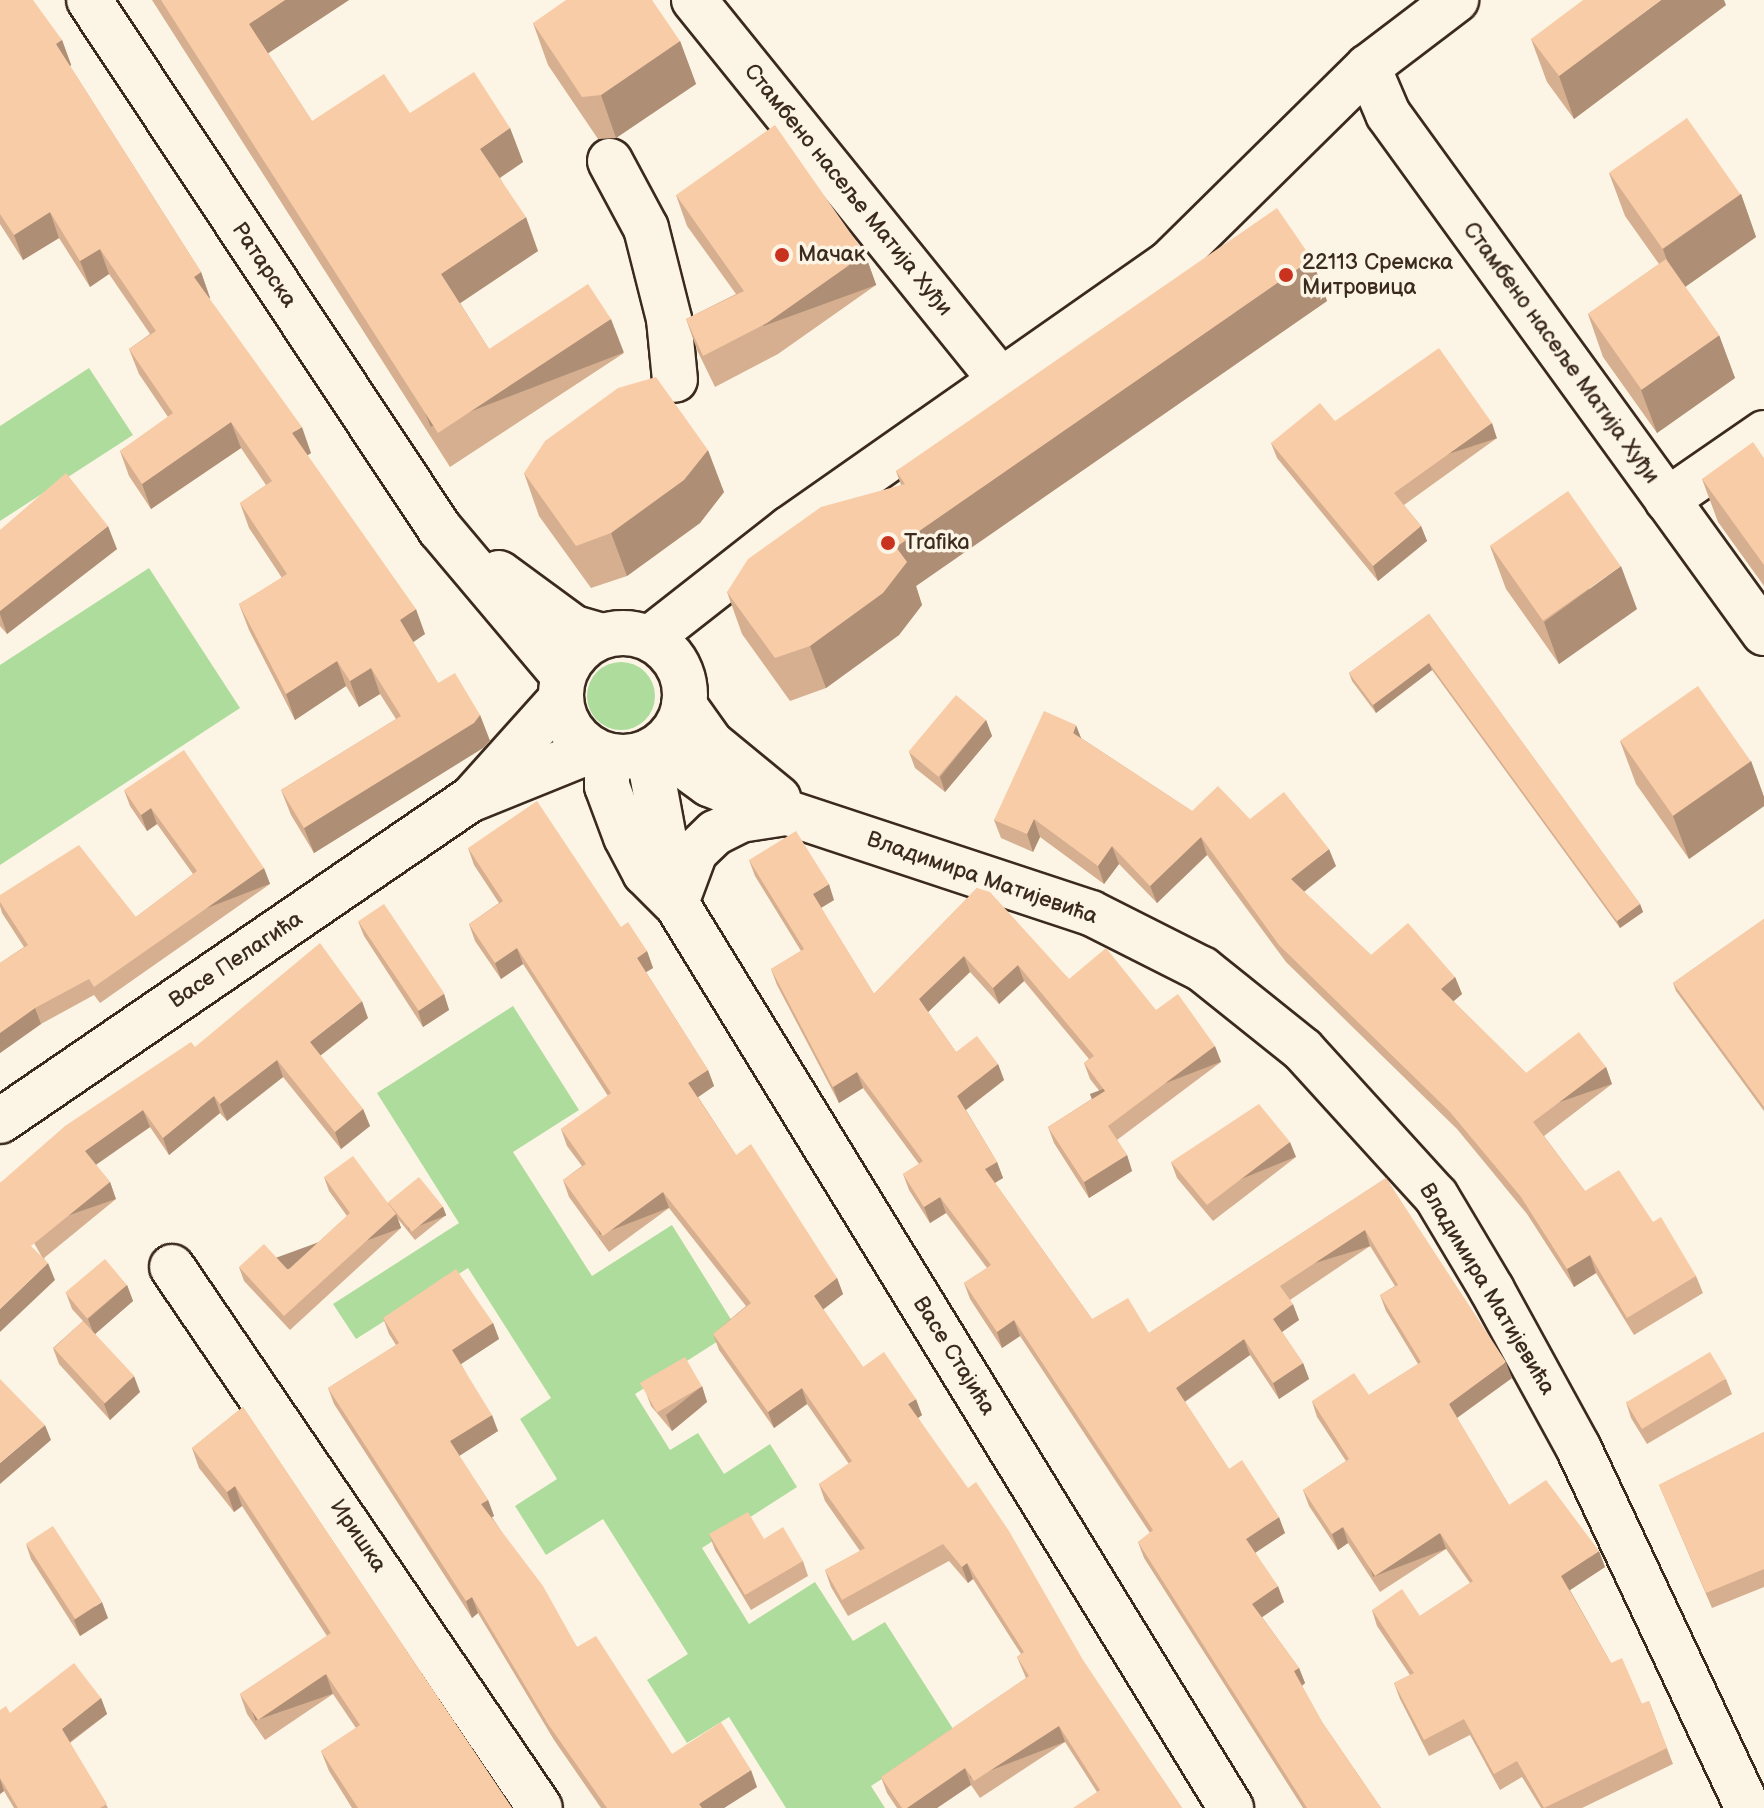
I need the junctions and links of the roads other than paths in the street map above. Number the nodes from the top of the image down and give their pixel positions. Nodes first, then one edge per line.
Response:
1 (89, 0) edge
2 (694, 0) edge
3 (1456, 0) edge
4 (1368, 67) junction
5 (610, 161) dead end
6 (675, 380) dead end
7 (1002, 382) junction
8 (1764, 433) edge
9 (1667, 500) junction
10 (440, 529) junction
11 (789, 529) junction
12 (1764, 633) edge
13 (602, 636) junction
14 (650, 638) junction
15 (562, 688) junction
16 (683, 689) junction
17 (627, 751) junction
18 (472, 798) junction
19 (796, 812) junction
20 (676, 903) junction
21 (0, 1121) edge
22 (172, 1267) dead end
23 (1734, 1802) edge
24 (540, 1808) edge
25 (1231, 1808) edge

1 - 10 street, Ратарска
2 - 7 street, Стамбено насеље Матија Хуђи
3 - 4 street
4 - 7 street
4 - 9 street, Стамбено насеље Матија Хуђи
5 - 6 street
7 - 11 street
8 - 9 street
9 - 12 street, Стамбено насеље Матија Хуђи
10 - 13 street, Ратарска
10 - 15 street, Ратарска
11 - 14 street
11 - 16 street
13 - 14 street
13 - 15 street
14 - 16 street
15 - 17 street
15 - 18 street, Васе Пелагића
16 - 17 street
16 - 19 street, Владимира Матијевића
17 - 18 street, Васе Пелагића
17 - 19 street, Владимира Матијевића
17 - 20 street, Васе Стајића
18 - 21 street, Васе Пелагића
19 - 20 street
19 - 23 street, Владимира Матијевића
20 - 25 street, Васе Стајића
22 - 24 street, Иришка

